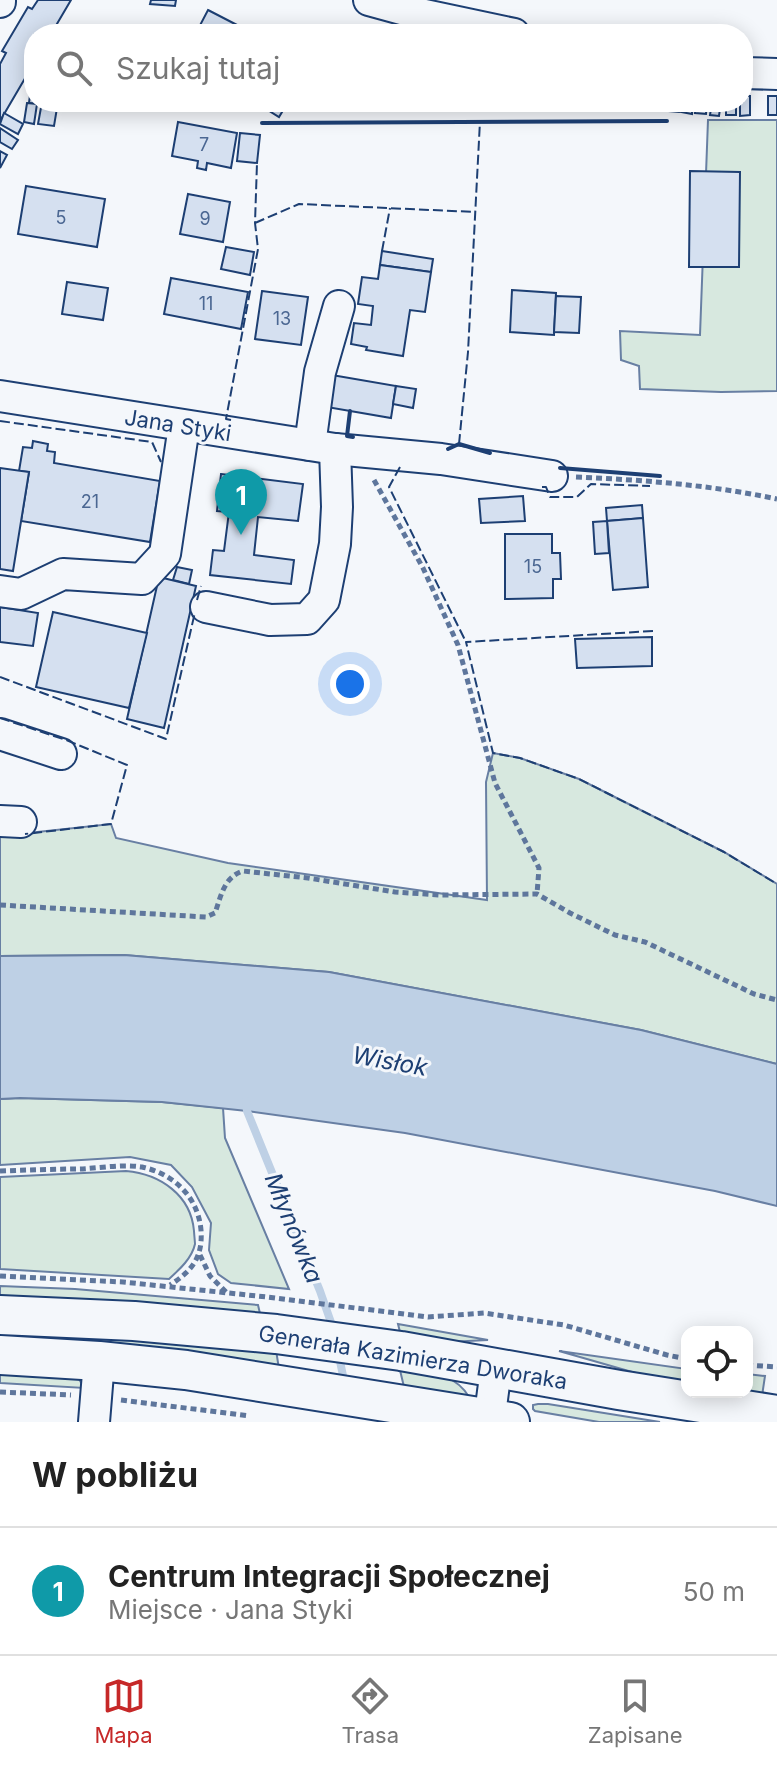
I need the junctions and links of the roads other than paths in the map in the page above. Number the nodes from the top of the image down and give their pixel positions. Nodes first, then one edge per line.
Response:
1 (369, 0) edge
2 (467, 24) edge
3 (753, 73) edge
4 (777, 74) edge
5 (339, 306) dead end
6 (0, 396) edge
7 (184, 426) junction
8 (334, 449) junction
9 (552, 476) road end
10 (0, 591) edge
11 (206, 607) dead end
12 (0, 734) edge
13 (61, 754) dead end
14 (0, 1315) edge
15 (0, 1355) edge
16 (496, 1369) junction
17 (96, 1393) edge
18 (777, 1415) edge
19 (496, 1421) edge

1 - 2 street
3 - 4 street
5 - 8 street
6 - 7 street, Jana Styki
7 - 8 street, Jana Styki
7 - 10 street
8 - 9 street, Jana Styki
8 - 11 street
12 - 13 street
14 - 16 main road, Generała Kazimierza Dworaka
15 - 17 main road
16 - 18 main road, Generała Kazimierza Dworaka
16 - 19 street
17 - 19 main road

